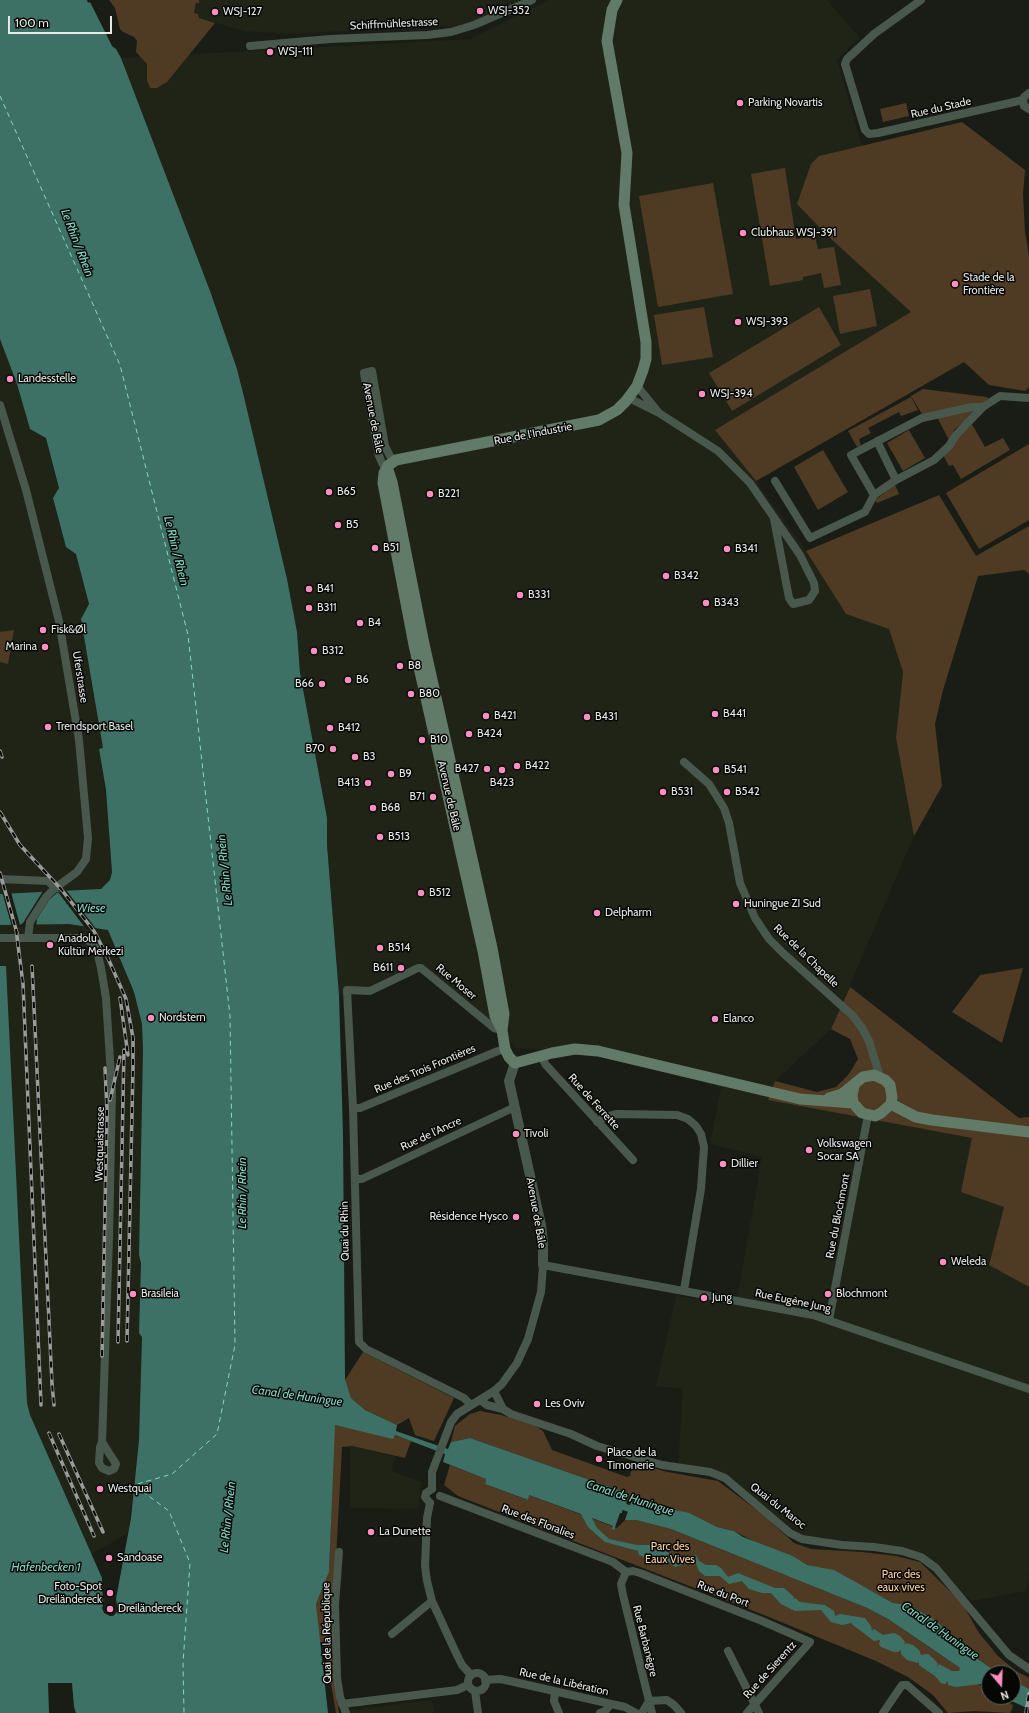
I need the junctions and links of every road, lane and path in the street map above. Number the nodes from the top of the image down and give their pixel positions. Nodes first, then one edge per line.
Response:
1 (532, 0) edge
2 (921, 0) edge
3 (614, 5) edge
4 (250, 46) dead end
5 (1029, 93) edge
6 (1023, 100) junction
7 (1029, 109) edge
8 (637, 386) junction
9 (629, 398) junction
10 (1029, 398) edge
11 (0, 404) edge
12 (983, 407) junction
13 (659, 413) junction
14 (877, 441) junction
15 (392, 463) junction
16 (896, 480) junction
17 (775, 481) dead end
18 (874, 495) junction
19 (774, 519) junction
20 (684, 762) dead end
21 (0, 879) edge
22 (53, 889) junction
23 (28, 934) junction
24 (0, 938) edge
25 (347, 990) joint
26 (502, 1030) junction
27 (505, 1049) junction
28 (541, 1056) junction
29 (873, 1056) junction
30 (515, 1063) junction
31 (868, 1076) junction
32 (880, 1076) junction
33 (854, 1086) junction
34 (823, 1100) junction
35 (853, 1103) junction
36 (891, 1104) junction
37 (515, 1107) junction
38 (353, 1108) junction
39 (868, 1115) junction
40 (597, 1122) junction
41 (1029, 1132) edge
42 (633, 1160) dead end
43 (356, 1180) junction
44 (543, 1265) junction
45 (684, 1290) junction
46 (829, 1320) junction
47 (1029, 1389) edge
48 (494, 1391) junction
49 (480, 1400) junction
50 (471, 1405) junction
51 (503, 1409) junction
52 (102, 1442) dead end
53 (432, 1489) junction
54 (440, 1496) junction
55 (430, 1503) junction
56 (339, 1552) dead end
57 (626, 1572) junction
58 (432, 1601) junction
59 (392, 1634) dead end
60 (810, 1642) joint
61 (728, 1651) dead end
62 (1029, 1669) edge
63 (470, 1675) junction
64 (485, 1680) junction
65 (468, 1685) junction
66 (475, 1691) junction
67 (555, 1692) junction
68 (649, 1701) junction
69 (342, 1704) junction
70 (611, 1704) junction
71 (754, 1705) junction
72 (346, 1713) edge
73 (478, 1713) edge
74 (559, 1713) edge
75 (600, 1713) edge
76 (636, 1713) edge
77 (642, 1713) edge
78 (652, 1713) edge
79 (681, 1713) edge
80 (747, 1713) edge
81 (759, 1713) edge
82 (883, 1713) edge
83 (940, 1713) edge

1 - 4 street, Schiffmühlestrasse
2 - 6 street, Rue du Stade
3 - 8 main road, Rue de l'Industrie
5 - 6 street
6 - 7 street
8 - 9 main road, Rue de l'Industrie
8 - 13 street
9 - 13 street
9 - 15 main road, Rue de l'Industrie
10 - 12 street
11 - 22 street, Uferstrasse
12 - 14 street
12 - 16 street
13 - 19 street
14 - 16 street
14 - 18 street
15 - 15 street, Avenue de Bâle
15 - 26 main road, Avenue de Bâle
16 - 18 street
17 - 18 street
19 - 19 street
20 - 29 street, Rue de la Chapelle
21 - 22 street
22 - 23 street, Uferstrasse
23 - 24 street, Westquaistrasse
23 - 52 street, Westquaistrasse
25 - 26 street, Rue Moser
25 - 38 street, Quai du Rhin
26 - 27 main road, Avenue de Bâle
27 - 30 main road, Avenue de Bâle
27 - 38 street, Rue des Trois Frontières
28 - 30 main road
28 - 34 main road
28 - 40 street, Rue de Ferrette
29 - 31 street
29 - 32 street, Rue de la Chapelle
30 - 37 street, Avenue de Bâle
31 - 32 main road
31 - 33 main road
32 - 36 main road
33 - 34 main road
33 - 35 main road
34 - 35 main road
35 - 39 main road
36 - 39 main road
36 - 41 main road
37 - 43 street, Rue de l'Ancre
37 - 44 street, Avenue de Bâle
38 - 43 street, Quai du Rhin
39 - 46 street, Rue du Blochmont
40 - 42 street, Rue de Ferrette
40 - 45 street
43 - 50 street, Quai du Rhin
44 - 45 street, Rue Eugène Jung
44 - 48 street, Avenue de Bâle
45 - 46 street, Rue Eugène Jung
46 - 47 street, Rue Eugène Jung
48 - 49 street, Avenue de Bâle
48 - 51 street
49 - 50 street, Avenue de Bâle
49 - 51 street, Quai du Maroc
50 - 53 street, Avenue de Bâle
51 - 62 street, Quai du Maroc
53 - 54 street
53 - 55 street
54 - 55 street
54 - 57 street, Rue des Floralies
55 - 58 street
56 - 69 street, Quai de la République
57 - 60 street, Rue du Port
57 - 68 street, Rue Barbanègre
58 - 59 street
58 - 63 street
60 - 71 street, Rue de Sierentz
61 - 71 street
63 - 64 street
63 - 65 street
64 - 66 street
64 - 67 street, Rue de la Libération
65 - 66 street
65 - 69 street
66 - 73 street
67 - 70 street, Rue de la Libération
67 - 74 street
68 - 77 street
68 - 78 street, Rue Barbanègre
68 - 79 street
69 - 72 street, Quai de la République
70 - 75 street
70 - 76 street, Rue de la Libération
71 - 80 street, Rue de Sierentz
71 - 81 street
82 - 83 street

